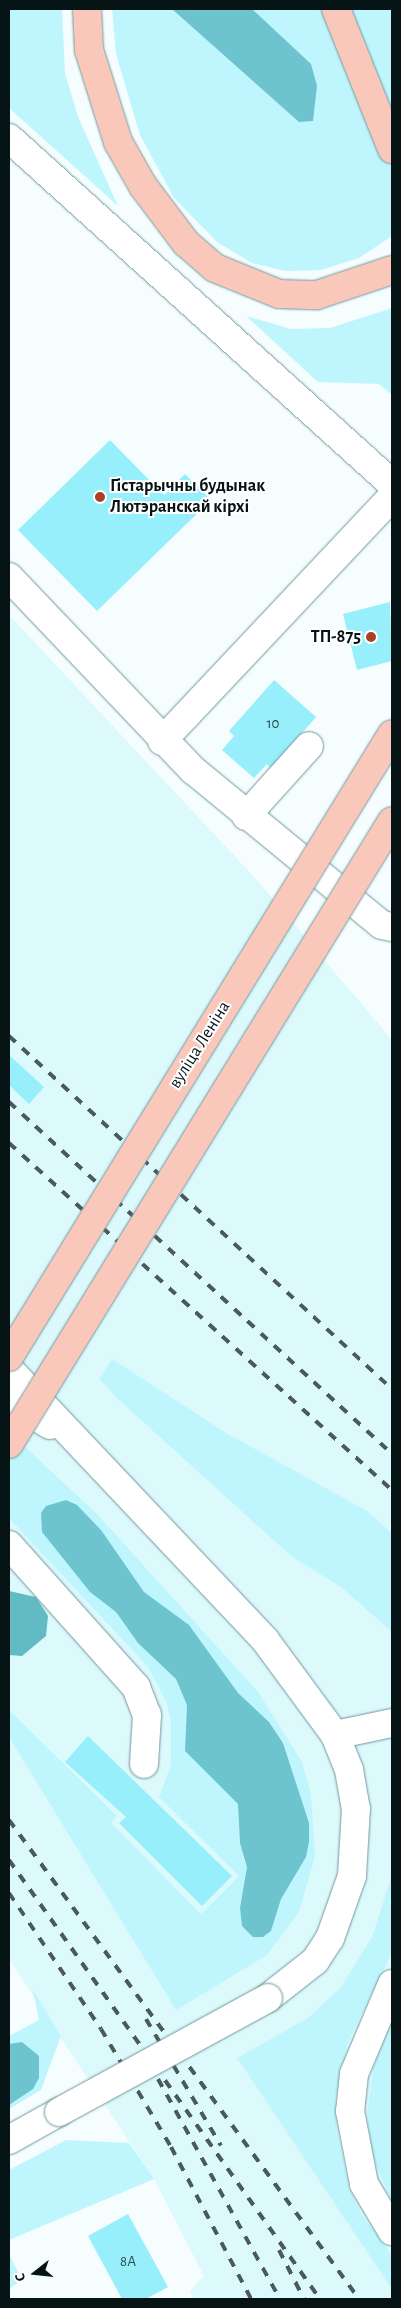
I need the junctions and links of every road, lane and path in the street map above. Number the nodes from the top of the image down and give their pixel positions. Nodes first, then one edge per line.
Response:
1 (87, 9) edge
2 (336, 9) edge
3 (9, 138) edge
4 (392, 149) edge
5 (392, 270) edge
6 (392, 484) edge
7 (392, 497) edge
8 (9, 577) edge
9 (392, 734) edge
10 (162, 741) junction
11 (309, 746) dead end
12 (246, 816) junction
13 (392, 822) edge
14 (389, 928) edge
15 (9, 1357) edge
16 (9, 1369) edge
17 (9, 1400) edge
18 (9, 1444) edge
19 (85, 1446) junction
20 (9, 1545) edge
21 (392, 1723) edge
22 (335, 1735) junction
23 (144, 1764) dead end
24 (392, 1984) edge
25 (9, 2140) edge
26 (392, 2231) edge

1 - 5 main road
2 - 4 main road
3 - 6 street
7 - 10 street
8 - 10 street
9 - 15 main road, вуліца Леніна, bridge
10 - 12 street
11 - 12 street
12 - 14 street
13 - 18 main road, bridge
16 - 19 street
17 - 19 street
19 - 22 street
20 - 23 street
21 - 22 street
22 - 25 street, bridge
24 - 26 street

